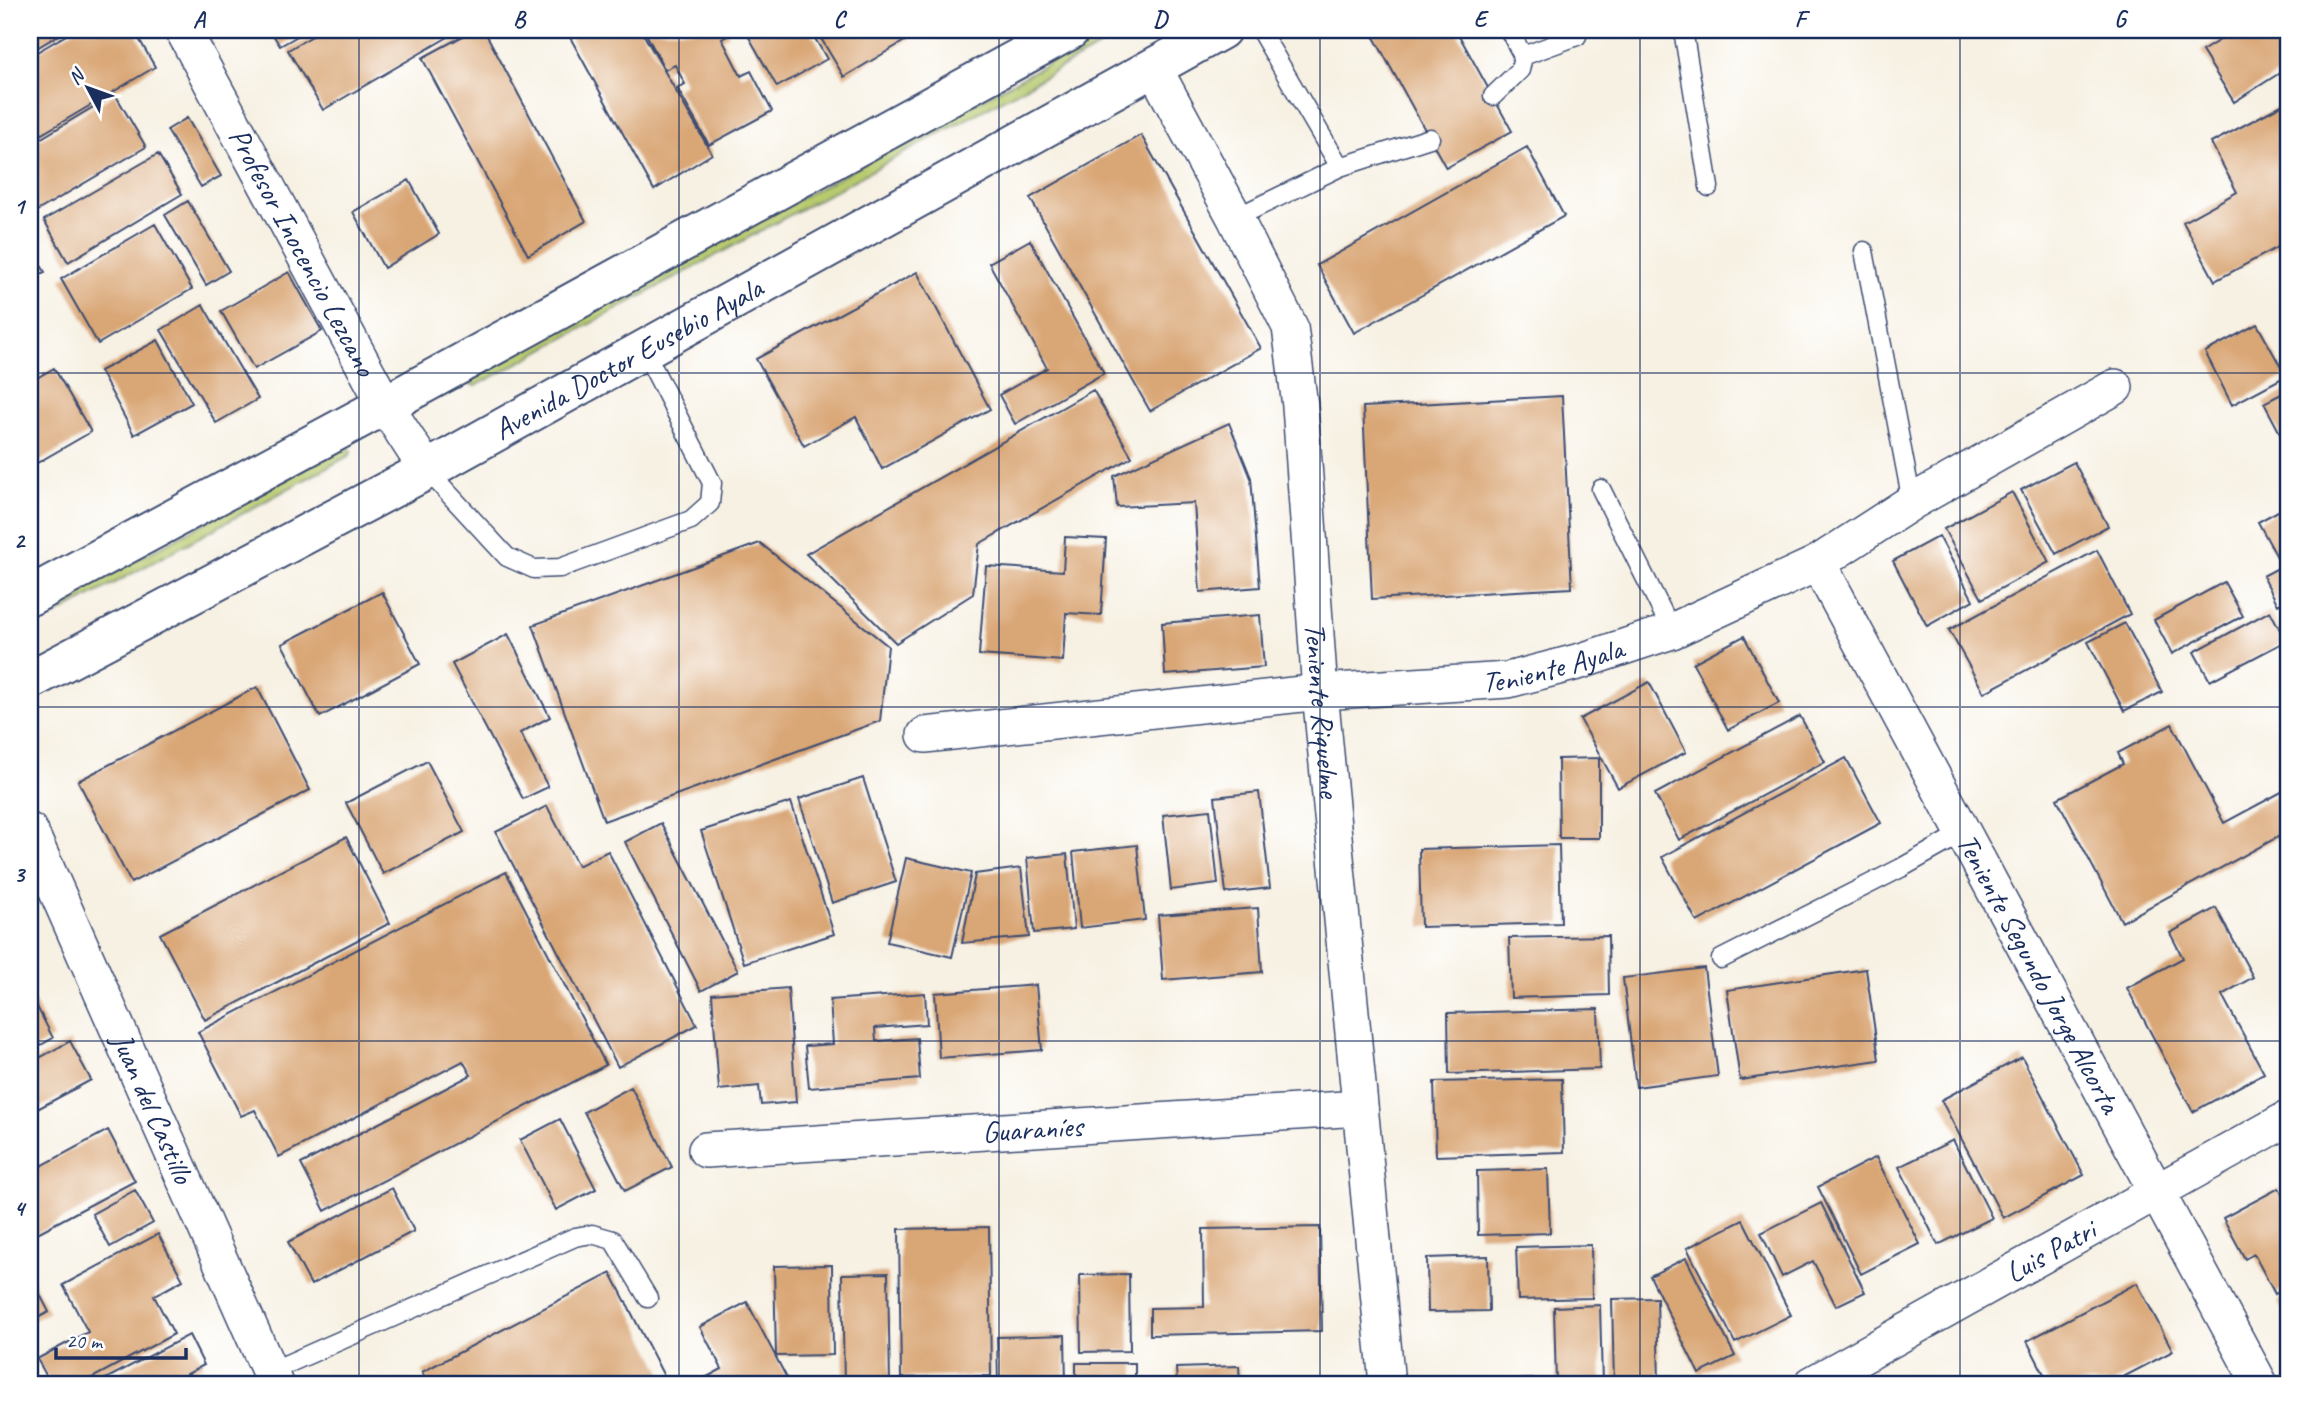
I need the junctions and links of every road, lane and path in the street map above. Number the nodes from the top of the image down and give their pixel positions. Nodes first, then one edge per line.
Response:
1 (183, 30) edge
2 (1070, 30) edge
3 (1221, 30) edge
4 (1260, 30) edge
5 (1509, 30) edge
6 (1684, 30) edge
7 (1577, 36) dead end
8 (1523, 56) junction
9 (1154, 68) junction
10 (1493, 96) dead end
11 (1430, 138) dead end
12 (1339, 167) junction
13 (1709, 187) dead end
14 (1235, 218) junction
15 (1864, 251) dead end
16 (644, 350) junction
17 (2115, 387) dead end
18 (385, 405) junction
19 (427, 470) junction
20 (1601, 489) dead end
21 (1912, 502) junction
22 (1818, 563) junction
23 (30, 596) edge
24 (1672, 631) junction
25 (30, 680) edge
26 (1320, 691) junction
27 (925, 735) dead end
28 (30, 831) edge
29 (1963, 833) junction
30 (1721, 959) dead end
31 (1360, 1108) junction
32 (2289, 1118) edge
33 (706, 1150) dead end
34 (2156, 1192) junction
35 (648, 1298) dead end
36 (263, 1380) edge
37 (1387, 1384) edge
38 (1812, 1384) edge
39 (2260, 1384) edge

1 - 18 street, Profesor Inocencio Lezcano
2 - 18 highway
3 - 9 highway, Avenida Doctor Eusebio Ayala
4 - 12 lane
5 - 8 lane
6 - 13 lane
7 - 8 lane
8 - 10 lane
9 - 14 street, Teniente Riquelme
9 - 16 highway, Avenida Doctor Eusebio Ayala
11 - 12 lane
12 - 14 lane
14 - 26 street, Teniente Riquelme
15 - 21 lane
16 - 19 highway, Avenida Doctor Eusebio Ayala
16 - 19 lane
17 - 21 street, Teniente Ayala
18 - 19 street, Profesor Inocencio Lezcano
18 - 23 highway
19 - 25 highway, Avenida Doctor Eusebio Ayala
20 - 24 lane
21 - 22 street, Teniente Ayala
22 - 24 street, Teniente Ayala
22 - 29 street, Teniente Segundo Jorge Alcorta
24 - 26 street, Teniente Ayala
26 - 27 street, Teniente Ayala
26 - 31 street, Teniente Riquelme
28 - 36 street, Juan del Castillo
29 - 30 lane
29 - 34 street, Teniente Segundo Jorge Alcorta
31 - 33 street, Guaraníes
31 - 37 street, Teniente Riquelme
32 - 34 street, Luis Patri
34 - 38 street, Luis Patri
34 - 39 street, Teniente Segundo Jorge Alcorta
35 - 36 lane

